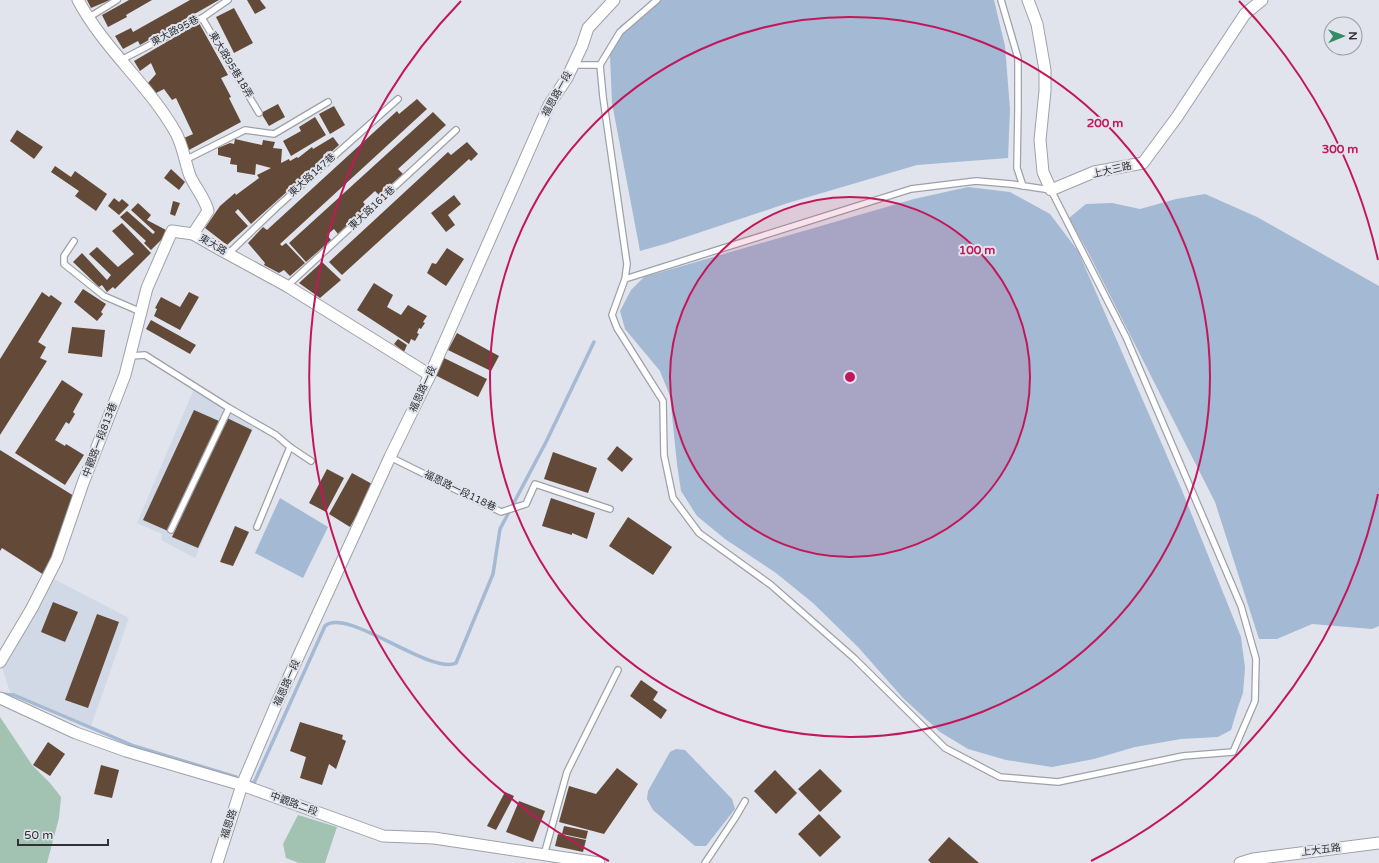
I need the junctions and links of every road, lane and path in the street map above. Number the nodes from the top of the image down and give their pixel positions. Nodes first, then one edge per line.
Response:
1 (78, 0) edge
2 (117, 0) edge
3 (228, 0) edge
4 (614, 0) edge
5 (657, 0) edge
6 (1001, 0) edge
7 (1028, 0) edge
8 (1262, 0) edge
9 (88, 18) junction
10 (202, 18) junction
11 (121, 60) junction
12 (573, 65) junction
13 (600, 65) junction
14 (398, 99) dead end
15 (328, 102) dead end
16 (259, 113) dead end
17 (456, 130) dead end
18 (185, 160) junction
19 (1023, 186) junction
20 (1051, 190) junction
21 (193, 234) junction
22 (74, 241) dead end
23 (228, 254) junction
24 (625, 279) junction
25 (288, 286) junction
26 (141, 312) junction
27 (130, 356) junction
28 (430, 375) junction
29 (228, 408) junction
30 (290, 448) junction
31 (390, 457) junction
32 (311, 461) dead end
33 (610, 509) dead end
34 (257, 527) dead end
35 (171, 530) dead end
36 (0, 662) edge
37 (618, 670) dead end
38 (0, 698) edge
39 (242, 785) junction
40 (745, 801) dead end
41 (1379, 843) edge
42 (544, 856) junction
43 (217, 863) edge
44 (599, 863) edge
45 (705, 863) edge
46 (1240, 863) edge

1 - 9 street, 東大路
2 - 9 lane
3 - 10 lane, 東大路95巷
4 - 12 street, 福恩路一段
5 - 13 lane
6 - 19 lane
7 - 20 street
8 - 20 street, 上大三路
9 - 11 street, 東大路
10 - 11 lane, 東大路95巷
10 - 16 lane, 東大路95巷18弄
11 - 18 street, 東大路
12 - 13 lane
12 - 28 street, 福恩路一段
13 - 24 lane
14 - 23 lane, 東大路147巷
15 - 18 lane
17 - 25 lane, 東大路161巷
18 - 21 street, 東大路
19 - 20 lane
19 - 24 lane
20 - 24 lane
21 - 23 street, 東大路
21 - 26 street, 中觀路一段813巷
22 - 26 lane
23 - 25 street, 東大路
25 - 28 street, 東大路
26 - 27 street, 中觀路一段813巷
27 - 29 lane
27 - 36 street, 中觀路一段813巷
28 - 31 street, 福恩路一段
29 - 30 lane
29 - 35 lane
30 - 32 lane
30 - 34 lane
31 - 33 lane, 福恩路一段118巷
31 - 39 street, 福恩路一段
37 - 42 lane
38 - 39 street, 中觀路二段
39 - 42 street, 中觀路二段
39 - 43 street, 福恩路
40 - 45 lane
41 - 46 street, 上大五路
42 - 44 street, 中觀路二段

